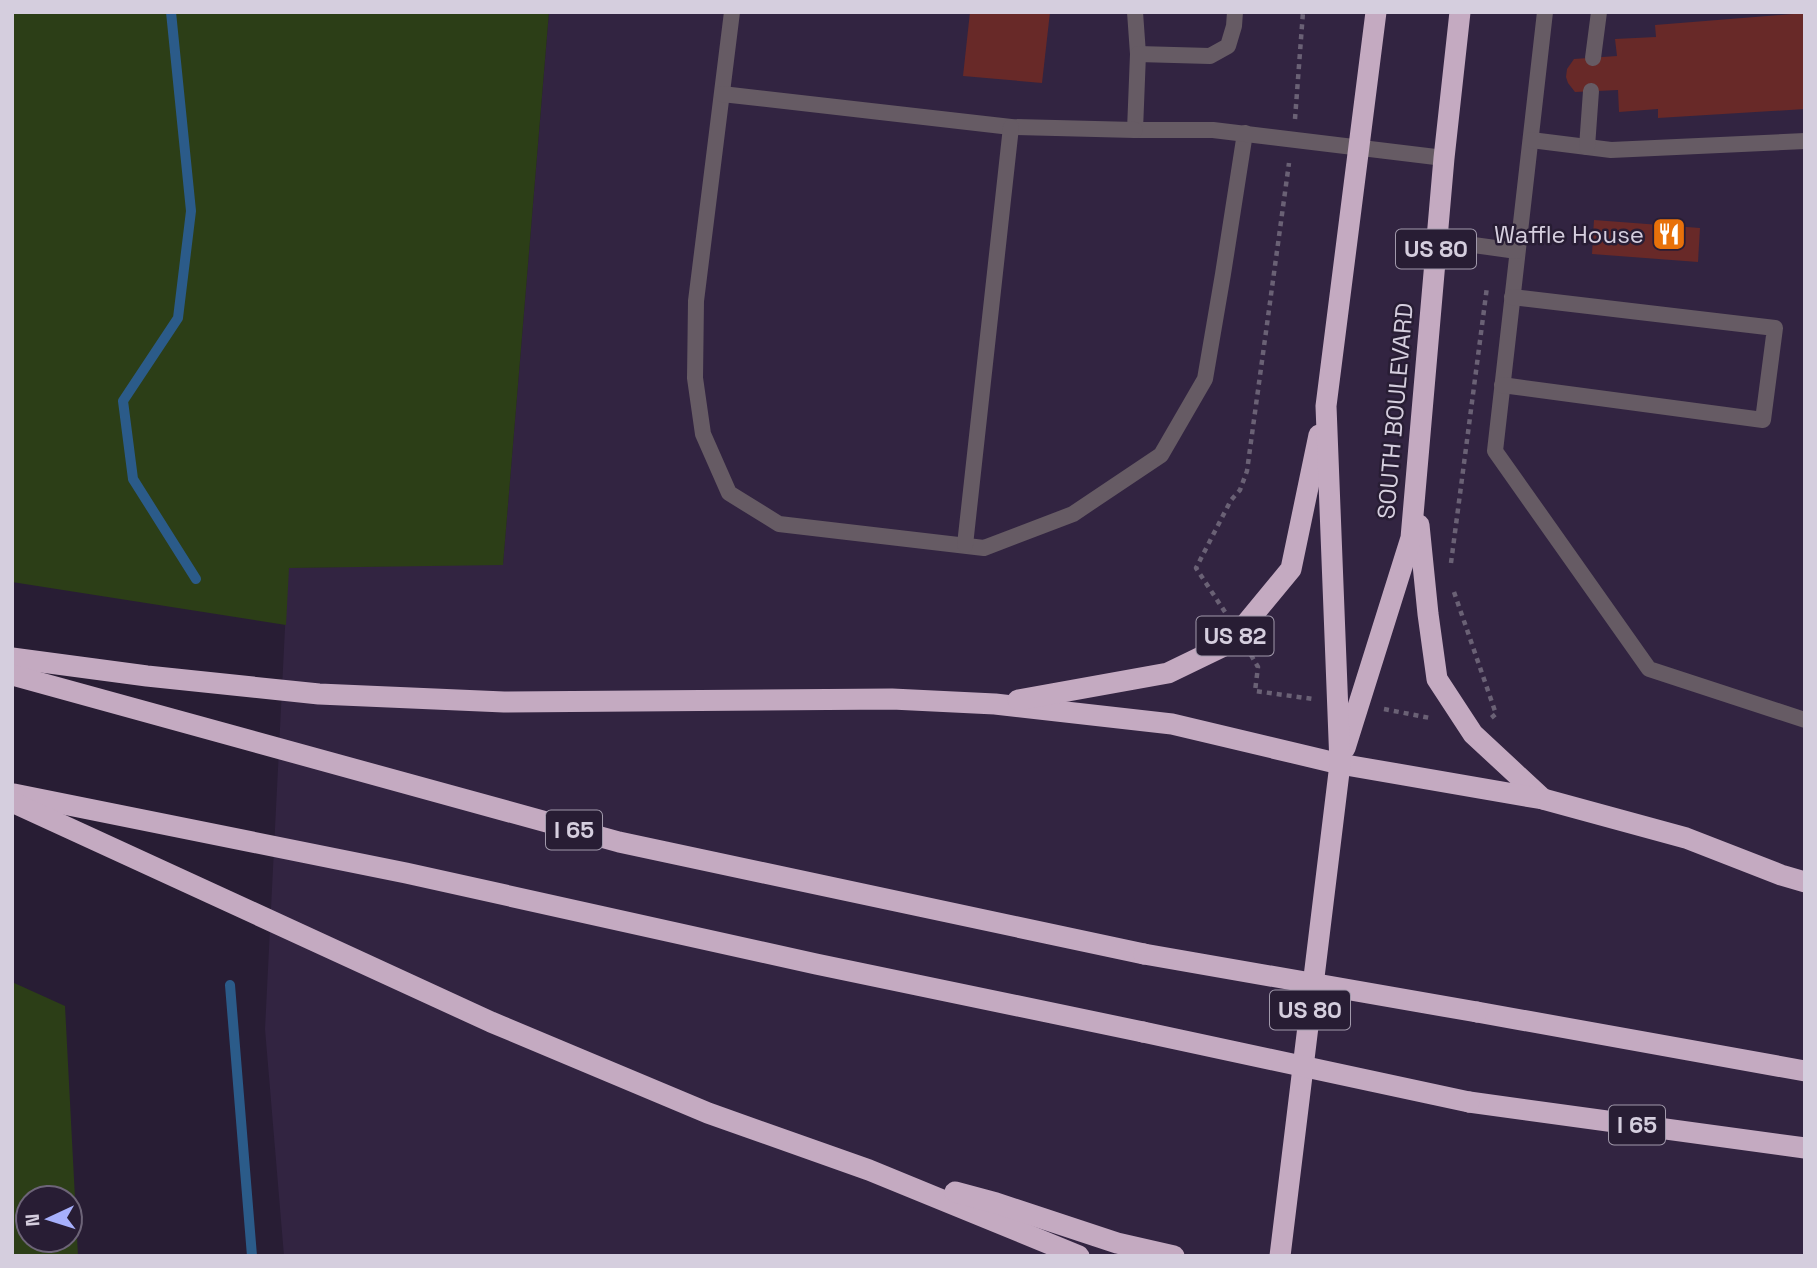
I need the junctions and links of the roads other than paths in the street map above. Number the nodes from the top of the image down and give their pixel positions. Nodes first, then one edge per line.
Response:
1 (732, 12) edge
2 (1135, 12) edge
3 (1235, 12) edge
4 (1376, 12) edge
5 (1460, 12) edge
6 (1545, 12) edge
7 (1600, 12) edge
8 (1138, 54) junction
9 (1593, 58) dead end
10 (1591, 91) dead end
11 (722, 94) junction
12 (1011, 127) junction
13 (1135, 130) junction
14 (1245, 133) junction
15 (1531, 140) junction
16 (1805, 141) edge
17 (1358, 146) junction
18 (1587, 147) junction
19 (1444, 158) junction
20 (1437, 240) junction
21 (1517, 251) junction
22 (1512, 297) junction
23 (1502, 385) junction
24 (1326, 406) junction
25 (1415, 487) junction
26 (965, 545) junction
27 (12, 658) edge
28 (12, 675) edge
29 (995, 704) junction
30 (1805, 720) edge
31 (1340, 764) junction
32 (12, 794) edge
33 (1543, 799) junction
34 (12, 802) edge
35 (1805, 883) edge
36 (1805, 1071) edge
37 (1805, 1148) edge
38 (869, 1170) junction
39 (1079, 1256) edge
40 (1174, 1256) edge
41 (1280, 1256) edge

1 - 11 lane
2 - 8 lane
3 - 8 lane
4 - 17 highway, SOUTH BOULEVARD / US 80
5 - 19 highway, SOUTH BOULEVARD / US 80
6 - 15 lane
7 - 9 lane
8 - 13 lane
10 - 18 lane
11 - 12 lane
11 - 26 lane
12 - 13 lane
12 - 26 lane
13 - 14 lane
14 - 17 lane
14 - 26 lane
15 - 18 lane
15 - 21 lane
16 - 18 lane
17 - 19 lane
17 - 24 highway, SOUTH BOULEVARD / US 80
19 - 20 highway, SOUTH BOULEVARD / US 80
20 - 21 lane
20 - 25 highway, SOUTH BOULEVARD / US 80
21 - 22 lane
22 - 23 lane
22 - 23 lane
23 - 30 lane
24 - 29 highway, US 82
24 - 31 highway, SOUTH BOULEVARD / US 80
25 - 31 highway, SOUTH BOULEVARD
25 - 33 highway, US 80
27 - 29 highway
28 - 36 highway, I 65, bridge
29 - 31 highway
31 - 33 highway
31 - 41 highway, SOUTH BOULEVARD / US 80
32 - 37 highway, I 65, bridge
33 - 35 highway
34 - 38 highway
38 - 39 highway
38 - 40 highway

